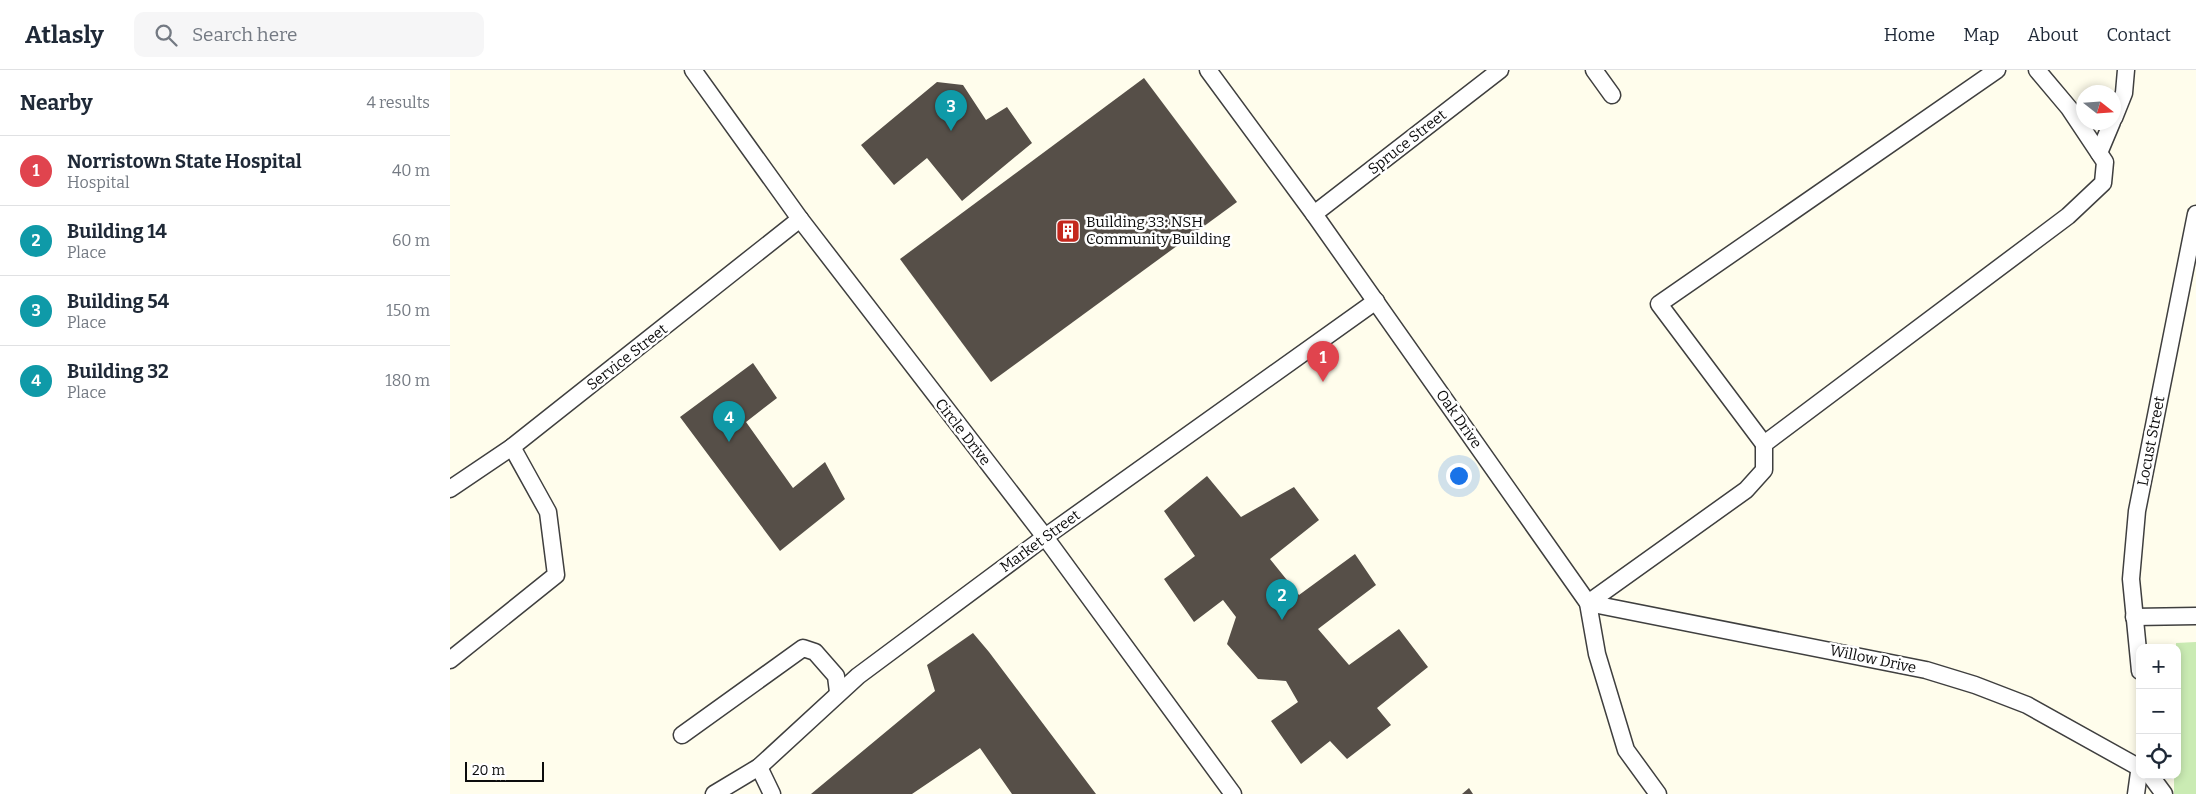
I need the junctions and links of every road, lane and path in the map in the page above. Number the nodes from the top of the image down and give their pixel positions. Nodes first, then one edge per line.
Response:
1 (693, 70) edge
2 (1208, 70) edge
3 (1500, 70) edge
4 (1594, 70) edge
5 (1997, 70) edge
6 (2037, 70) edge
7 (2126, 70) edge
8 (1612, 95) dead end
9 (2121, 100) edge
10 (2109, 130) edge
11 (2099, 153) junction
12 (1314, 214) junction
13 (2196, 214) edge
14 (800, 219) junction
15 (1376, 301) junction
16 (1764, 444) junction
17 (512, 447) junction
18 (450, 489) edge
19 (1045, 537) junction
20 (1588, 603) junction
21 (2196, 616) edge
22 (2134, 617) junction
23 (2137, 644) edge
24 (450, 660) edge
25 (838, 692) junction
26 (682, 735) dead end
27 (2136, 765) edge
28 (759, 767) junction
29 (2138, 779) edge
30 (2153, 779) edge
31 (714, 794) edge
32 (772, 794) edge
33 (1234, 794) edge
34 (1658, 794) edge
35 (2136, 794) edge
36 (2164, 794) edge

1 - 14 lane, Circle Drive
2 - 12 lane, Oak Drive
3 - 12 lane, Spruce Street
4 - 8 lane
5 - 16 lane
6 - 11 lane
7 - 9 lane
10 - 11 lane
11 - 16 lane
12 - 15 lane, Oak Drive
13 - 22 lane, Locust Street
14 - 17 lane, Service Street
14 - 19 lane, Circle Drive
15 - 19 lane, Market Street
15 - 20 lane, Oak Drive
16 - 20 lane
17 - 18 lane, Service Street
17 - 24 lane
19 - 25 lane, Market Street
19 - 33 lane, Circle Drive
20 - 27 lane, Willow Drive
20 - 34 lane, Oak Drive
21 - 22 lane
22 - 23 lane, Locust Street
25 - 26 lane
25 - 28 lane, Market Street
28 - 31 lane, Market Street
28 - 32 lane
29 - 35 lane
30 - 36 lane

